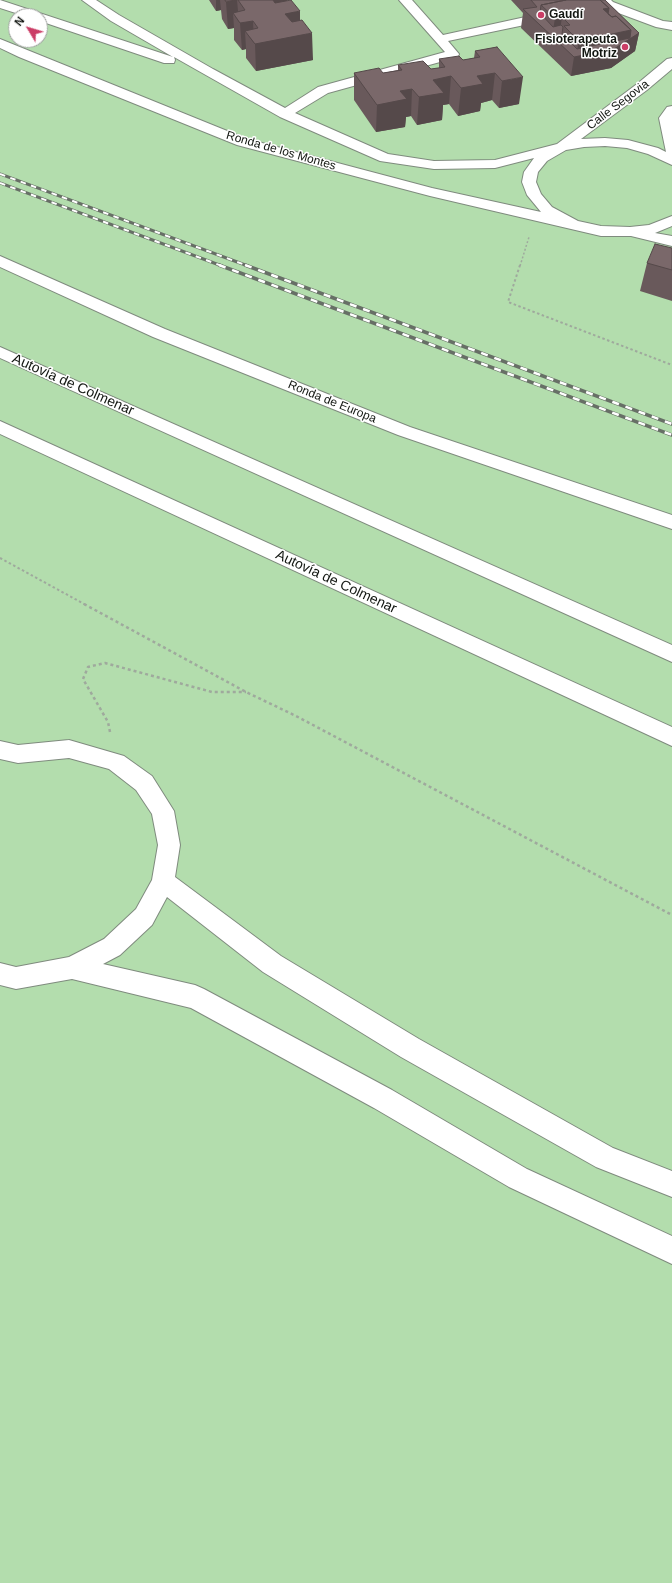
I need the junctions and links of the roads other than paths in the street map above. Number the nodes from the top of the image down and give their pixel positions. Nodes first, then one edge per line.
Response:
1 (19, 0) edge
2 (25, 0) edge
3 (88, 0) edge
4 (405, 0) edge
5 (0, 4) edge
6 (604, 4) edge
7 (12, 8) edge
8 (48, 20) edge
9 (530, 20) edge
10 (672, 26) edge
11 (441, 39) junction
12 (0, 43) edge
13 (672, 62) edge
14 (208, 72) junction
15 (672, 110) edge
16 (285, 114) junction
17 (562, 147) junction
18 (672, 151) edge
19 (672, 161) edge
20 (672, 220) edge
21 (573, 224) junction
22 (630, 232) junction
23 (672, 241) edge
24 (0, 261) edge
25 (0, 352) edge
26 (0, 428) edge
27 (672, 522) edge
28 (672, 654) edge
29 (672, 737) edge
30 (6, 755) edge
31 (163, 881) junction
32 (72, 968) junction
33 (0, 974) edge
34 (672, 1184) edge
35 (672, 1250) edge

1 - 2 main road
3 - 14 main road, Ronda de los Montes
4 - 11 main road
5 - 7 main road
6 - 10 main road
8 - 14 main road, Ronda de los Montes
9 - 11 main road
11 - 16 main road
12 - 21 main road, Ronda de los Montes
13 - 17 main road, Calle Segovia
14 - 16 main road, Ronda de los Montes
15 - 18 main road
16 - 17 main road, Ronda de los Montes
17 - 19 main road
17 - 21 main road
20 - 22 main road
21 - 22 main road, Ronda de los Montes
22 - 23 main road
24 - 27 main road, Ronda de Europa
25 - 28 main road, Autovía de Colmenar
26 - 29 main road, Autovía de Colmenar
30 - 31 main road
31 - 32 main road
31 - 34 main road
32 - 33 main road
32 - 35 main road

